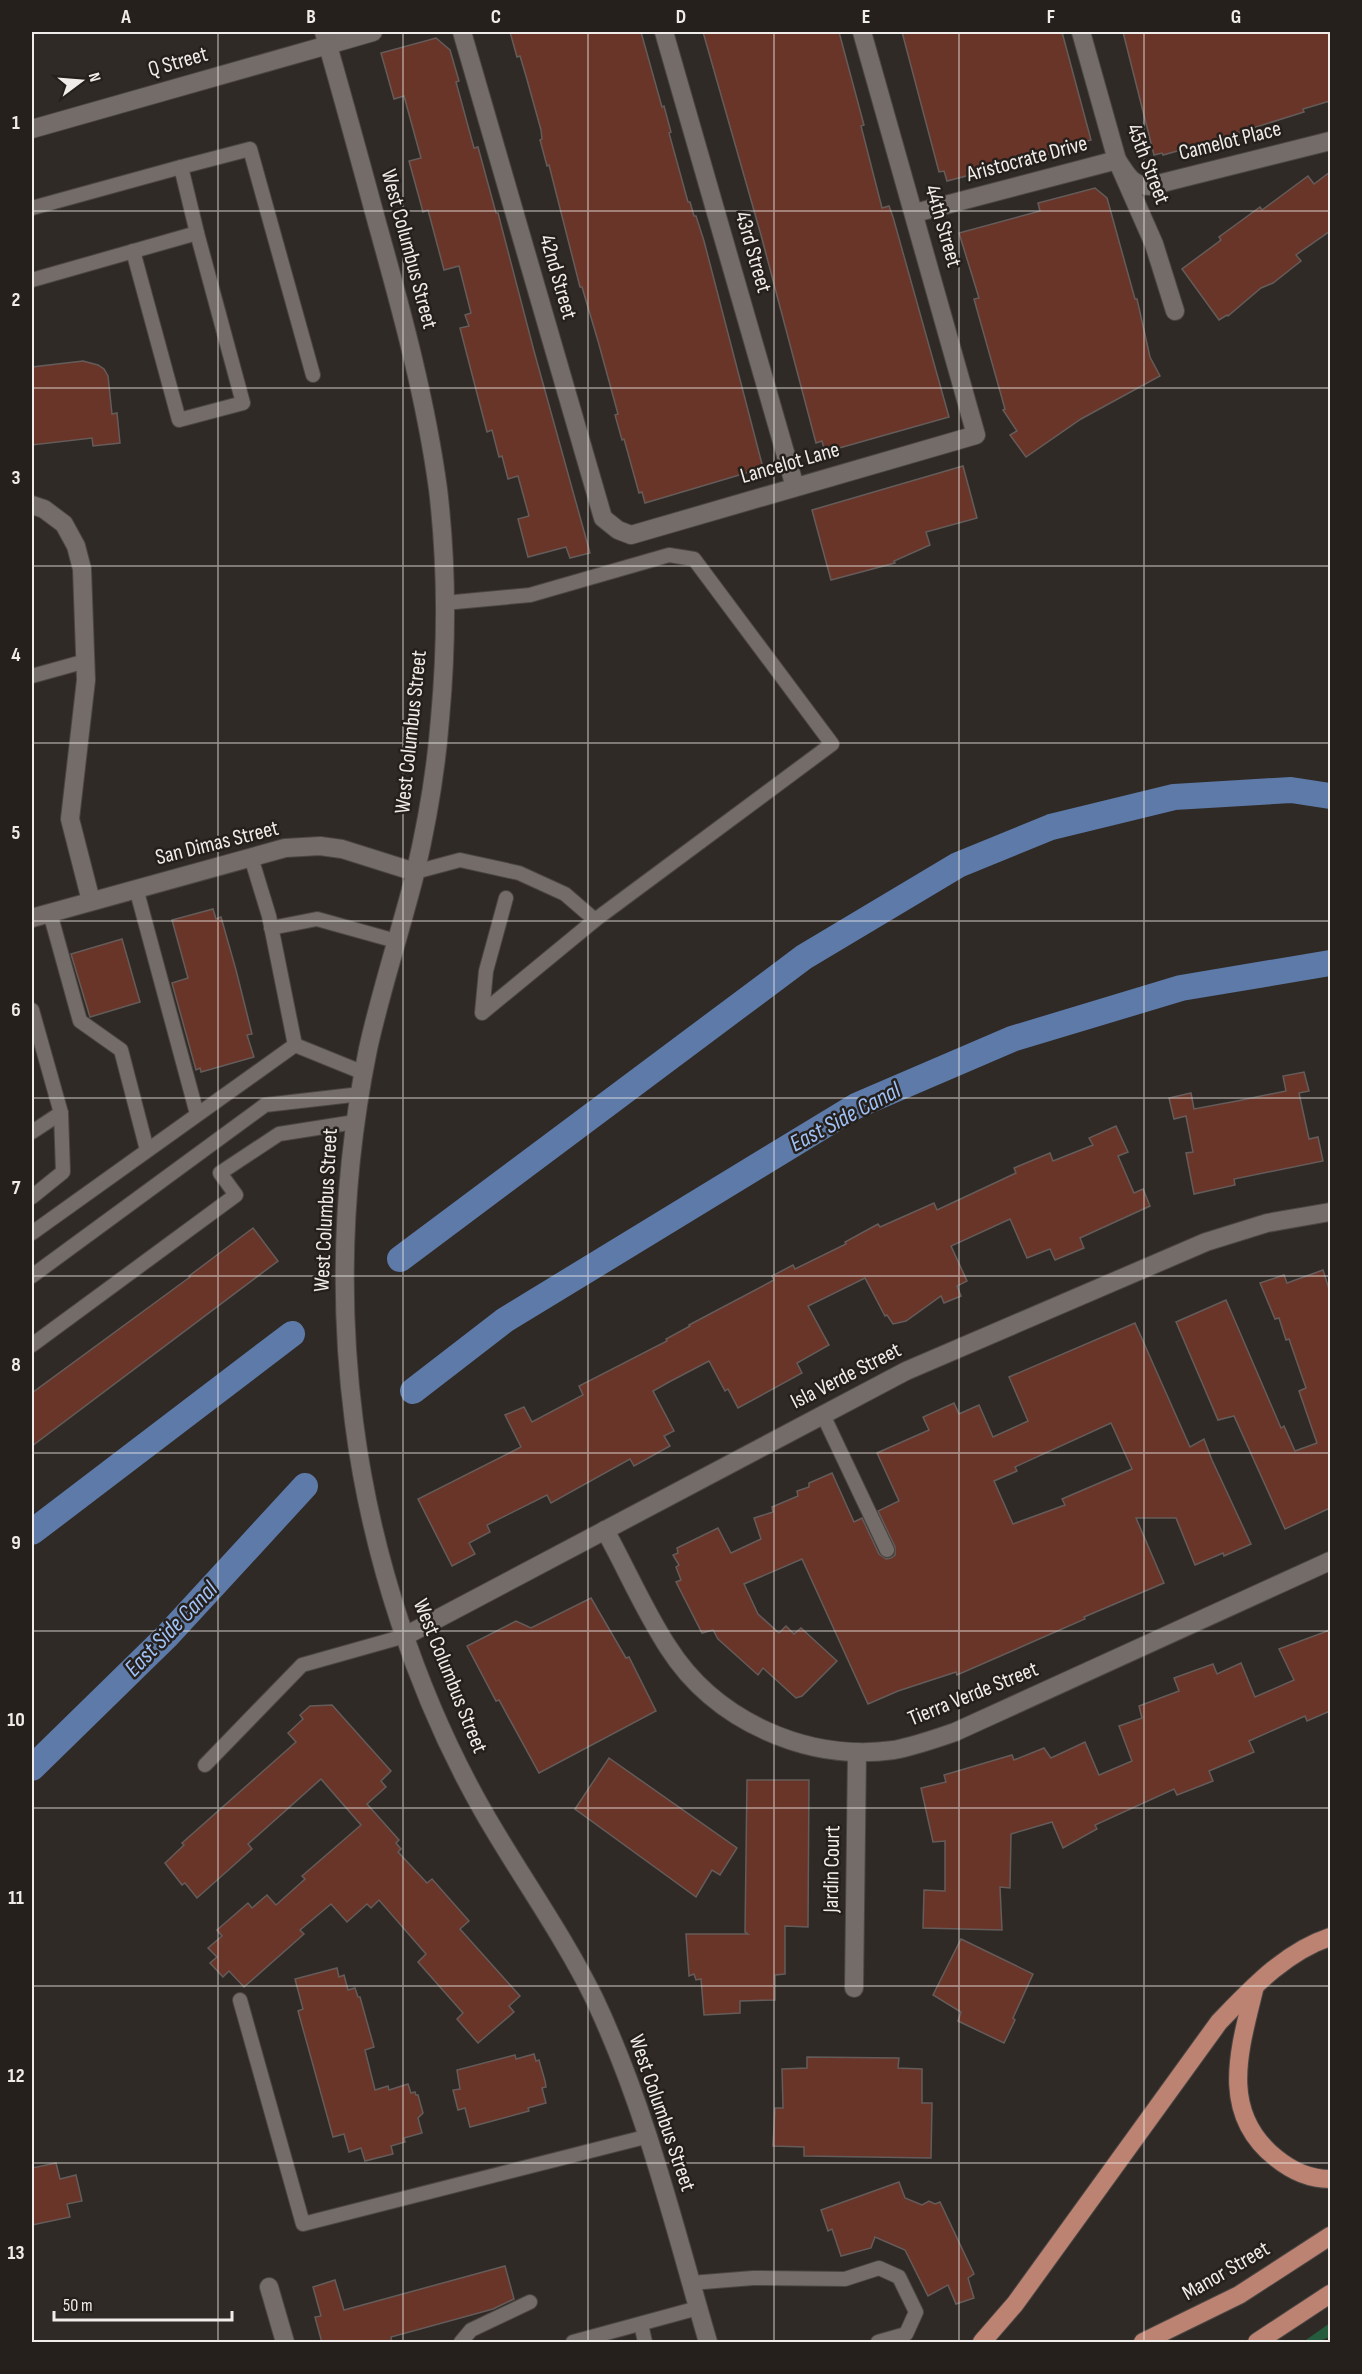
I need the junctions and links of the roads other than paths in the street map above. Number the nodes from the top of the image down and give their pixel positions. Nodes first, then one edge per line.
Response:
1 (372, 32) edge
2 (462, 32) edge
3 (664, 32) edge
4 (862, 32) edge
5 (1081, 32) edge
6 (326, 38) edge
7 (32, 129) edge
8 (1330, 141) edge
9 (1117, 160) junction
10 (181, 167) junction
11 (32, 208) edge
12 (915, 213) junction
13 (197, 233) junction
14 (133, 251) junction
15 (32, 280) edge
16 (1175, 312) dead end
17 (313, 375) dead end
18 (976, 435) joint
19 (795, 487) junction
20 (32, 505) edge
21 (618, 530) joint
22 (444, 603) junction
23 (86, 662) junction
24 (32, 676) edge
25 (251, 857) junction
26 (416, 872) junction
27 (136, 888) junction
28 (507, 898) dead end
29 (92, 901) junction
30 (50, 913) junction
31 (32, 918) edge
32 (595, 920) junction
33 (271, 928) junction
34 (396, 941) junction
35 (32, 1010) edge
36 (295, 1045) junction
37 (364, 1073) junction
38 (360, 1094) junction
39 (61, 1113) junction
40 (197, 1114) junction
41 (355, 1122) junction
42 (32, 1132) edge
43 (147, 1150) junction
44 (32, 1197) edge
45 (1330, 1212) edge
46 (32, 1233) edge
47 (32, 1276) edge
48 (32, 1345) edge
49 (823, 1415) junction
50 (605, 1530) junction
51 (886, 1550) dead end
52 (1330, 1561) edge
53 (405, 1636) junction
54 (857, 1752) junction
55 (205, 1765) dead end
56 (1330, 1937) edge
57 (1255, 1985) junction
58 (854, 1988) dead end
59 (240, 2000) dead end
60 (649, 2136) junction
61 (1330, 2179) edge
62 (1330, 2236) edge
63 (691, 2283) junction
64 (269, 2287) dead end
65 (1330, 2294) edge
66 (530, 2302) dead end
67 (698, 2308) junction
68 (641, 2324) junction
69 (621, 2337) edge
70 (600, 2339) edge
71 (285, 2343) edge
72 (461, 2343) edge
73 (573, 2343) edge
74 (645, 2343) edge
75 (708, 2343) edge
76 (878, 2343) edge
77 (982, 2343) edge
78 (1143, 2343) edge
79 (1257, 2343) edge

1 - 6 street, Q Street
2 - 21 street, 42nd Street
3 - 19 street, 43rd Street
4 - 12 street, 44th Street
5 - 9 street, 45th Street
6 - 7 street, Q Street
6 - 22 street, West Columbus Street
8 - 9 street, Camelot Place
9 - 12 street, Aristocrate Drive
9 - 16 street, 45th Street
10 - 11 lane
10 - 13 lane
10 - 17 lane
12 - 18 street, 44th Street
13 - 14 lane
13 - 14 lane
14 - 15 lane
18 - 19 street, Lancelot Lane
19 - 21 street, Lancelot Lane
20 - 23 street
22 - 26 street, West Columbus Street
22 - 32 lane
23 - 24 lane
23 - 29 street
25 - 26 street, San Dimas Street
25 - 27 street, San Dimas Street
25 - 33 lane
26 - 32 lane
26 - 34 street, West Columbus Street
27 - 29 street, San Dimas Street
27 - 40 lane
28 - 32 lane
29 - 30 street, San Dimas Street
30 - 31 street, San Dimas Street
30 - 43 lane
33 - 34 lane
33 - 36 lane
34 - 37 street, West Columbus Street
35 - 39 lane
36 - 37 lane
36 - 40 lane
37 - 38 street, West Columbus Street
38 - 41 street, West Columbus Street
38 - 47 lane
39 - 42 lane
39 - 44 lane
40 - 43 lane
41 - 48 lane
41 - 53 street, West Columbus Street
43 - 46 lane
45 - 49 street, Isla Verde Street
49 - 50 street, Isla Verde Street
49 - 51 lane
50 - 53 street, Isla Verde Street
50 - 54 street, Tierra Verde Street
52 - 54 street, Tierra Verde Street
53 - 55 lane
53 - 60 street, West Columbus Street
54 - 58 street, Jardin Court
56 - 57 main road
57 - 61 main road
57 - 77 main road
59 - 60 lane
60 - 63 street, West Columbus Street
62 - 78 main road, Manor Street
63 - 67 street, West Columbus Street
63 - 76 lane
64 - 71 street
65 - 79 main road
66 - 72 lane
67 - 68 lane
67 - 75 street, West Columbus Street
68 - 69 lane
68 - 74 lane
69 - 70 lane
70 - 73 lane

